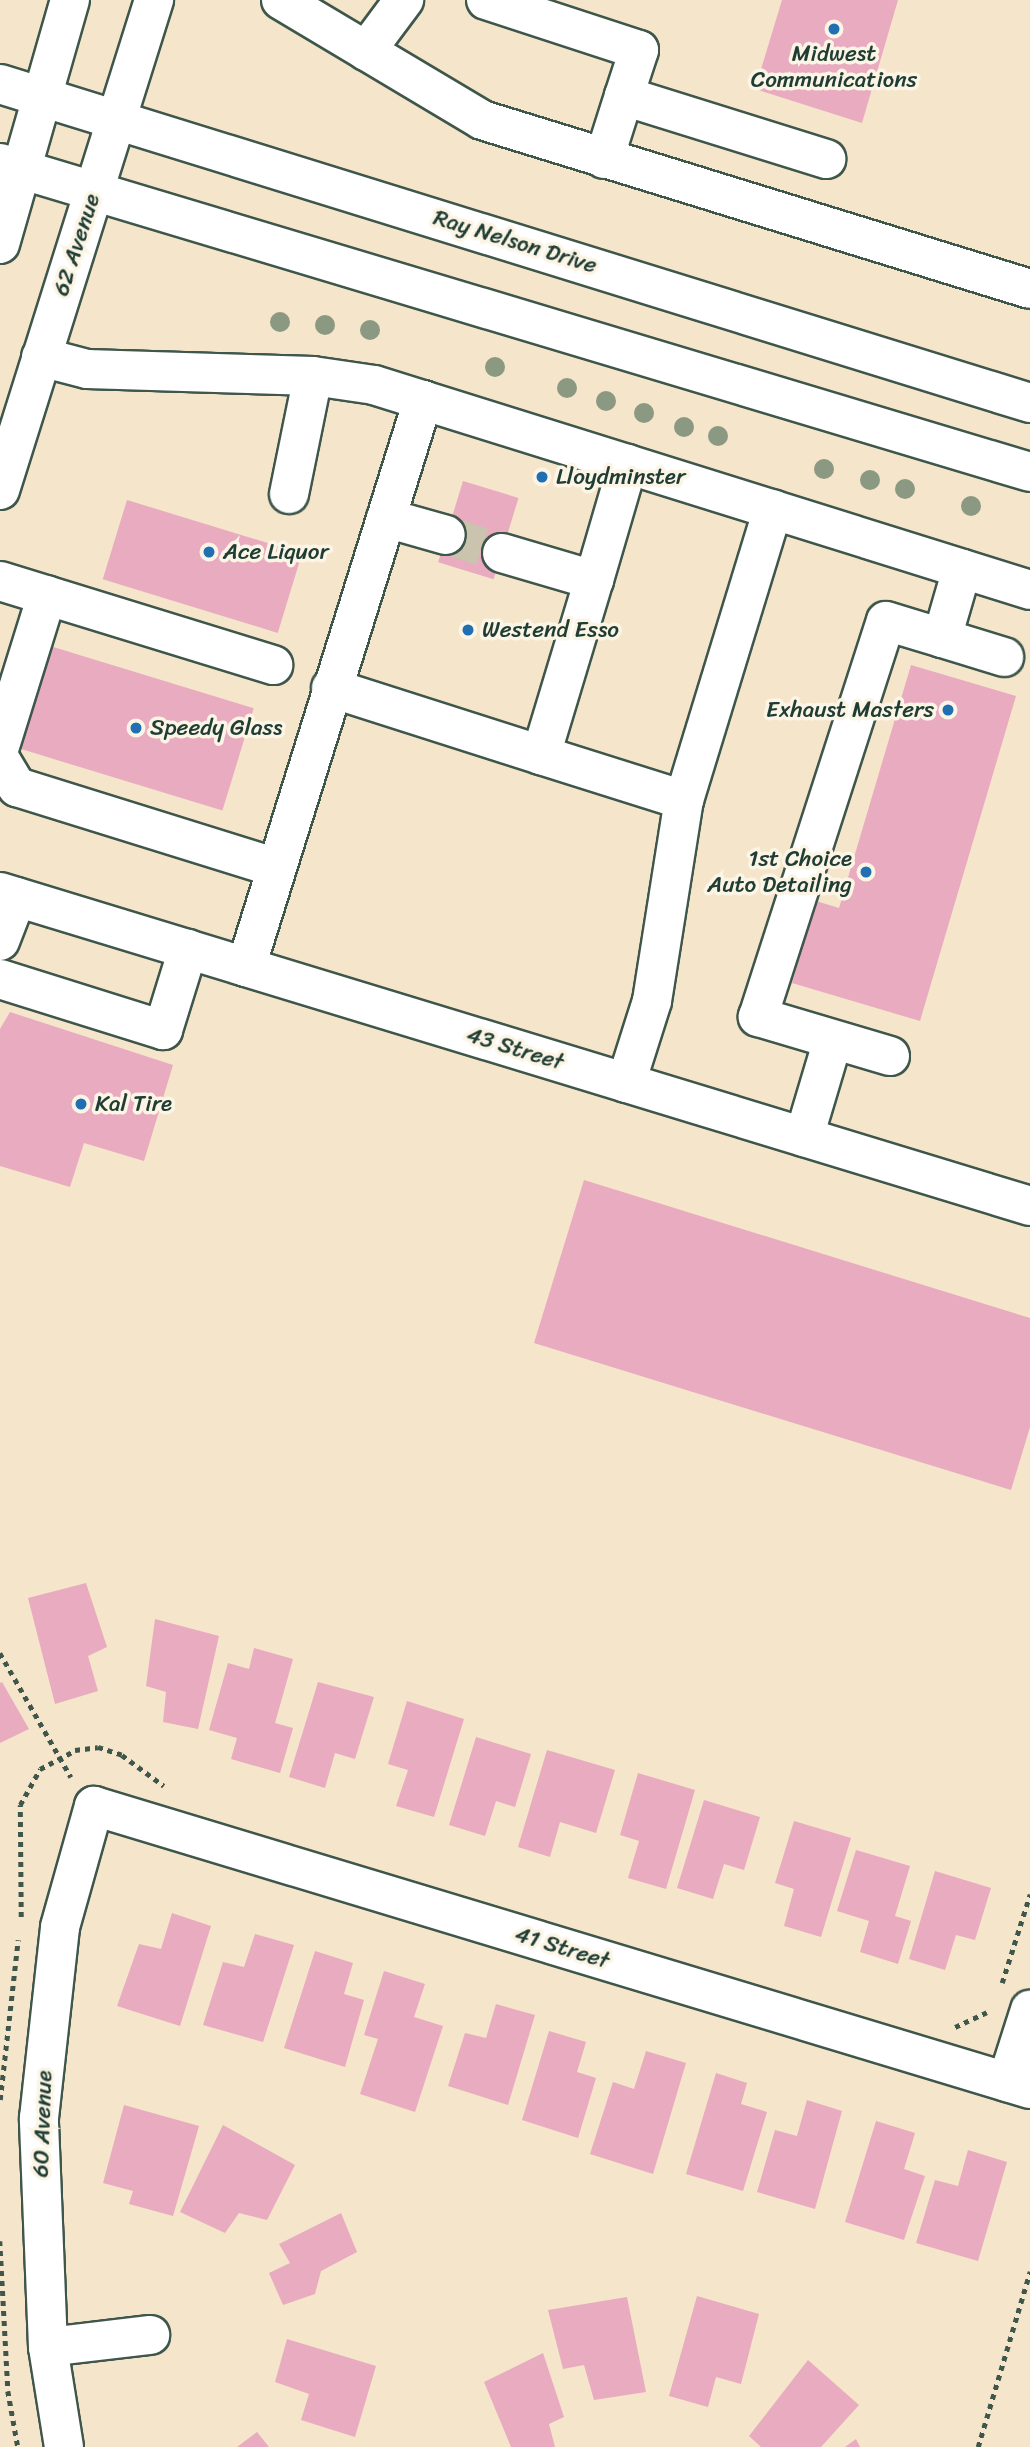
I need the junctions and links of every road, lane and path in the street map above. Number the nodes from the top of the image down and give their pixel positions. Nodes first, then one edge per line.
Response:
1 (70, 0) edge
2 (154, 0) edge
3 (281, 0) edge
4 (404, 0) edge
5 (486, 0) edge
6 (366, 51) junction
7 (0, 84) edge
8 (41, 96) junction
9 (624, 96) junction
10 (116, 120) junction
11 (604, 159) junction
12 (826, 159) dead end
13 (10, 166) edge
14 (94, 192) junction
15 (0, 244) edge
16 (1030, 289) edge
17 (41, 357) junction
18 (313, 376) junction
19 (423, 400) junction
20 (1030, 403) edge
21 (628, 464) junction
22 (1030, 472) edge
23 (0, 490) edge
24 (289, 494) dead end
25 (773, 509) junction
26 (386, 518) junction
27 (446, 535) tunnel mouth
28 (502, 553) tunnel mouth
29 (962, 569) junction
30 (0, 580) edge
31 (594, 580) junction
32 (1030, 590) edge
33 (47, 595) junction
34 (942, 638) junction
35 (1004, 657) dead end
36 (273, 665) dead end
37 (331, 688) junction
38 (0, 746) edge
39 (541, 755) junction
40 (0, 759) edge
41 (684, 800) junction
42 (277, 868) junction
43 (8, 895) edge
44 (0, 941) edge
45 (188, 950) junction
46 (246, 967) junction
47 (0, 979) edge
48 (834, 1040) junction
49 (890, 1056) dead end
50 (626, 1083) junction
51 (804, 1137) junction
52 (1030, 1206) edge
53 (0, 1653) edge
54 (56, 1758) junction
55 (172, 1792) dead end
56 (94, 1806) joint
57 (1030, 1894) edge
58 (1008, 2001) edge
59 (949, 2028) dead end
60 (1018, 2086) edge
61 (0, 2100) edge
62 (0, 2241) edge
63 (1030, 2272) edge
64 (150, 2335) dead end
65 (48, 2347) junction
66 (18, 2447) edge
67 (64, 2447) edge
68 (978, 2447) edge

1 - 8 main road
2 - 10 main road, 62 Avenue
3 - 6 main road
4 - 6 main road
5 - 9 main road
6 - 11 main road
7 - 8 main road, Ray Nelson Drive
8 - 10 main road, Ray Nelson Drive
8 - 13 main road
9 - 11 main road
9 - 12 main road
10 - 14 main road, 62 Avenue
10 - 20 main road, Ray Nelson Drive
11 - 16 main road
13 - 14 main road
13 - 15 main road
14 - 17 main road, 62 Avenue
14 - 22 main road
17 - 18 main road
17 - 23 main road, 62 Avenue
18 - 19 main road
18 - 24 main road
19 - 21 main road
19 - 26 main road
21 - 25 main road
21 - 31 main road
25 - 29 main road
25 - 41 main road
26 - 27 main road
26 - 37 main road
28 - 31 main road
29 - 32 main road
29 - 34 main road
30 - 33 main road
31 - 39 main road
33 - 36 main road
33 - 38 main road
34 - 35 main road
34 - 48 main road
37 - 39 main road
37 - 42 main road
39 - 41 main road
40 - 42 main road
41 - 50 main road
42 - 46 main road
43 - 44 main road
43 - 45 main road, 43 Street
45 - 46 main road, 43 Street
45 - 47 main road
46 - 50 main road, 43 Street
48 - 49 main road
48 - 51 main road
50 - 51 main road, 43 Street
51 - 52 main road, 43 Street
53 - 54 path
54 - 55 path
54 - 61 path
56 - 60 main road, 41 Street
56 - 65 main road, 60 Avenue
57 - 58 path
58 - 59 path
58 - 60 main road
62 - 66 path
63 - 68 path
64 - 65 main road
65 - 67 main road, 60 Avenue

